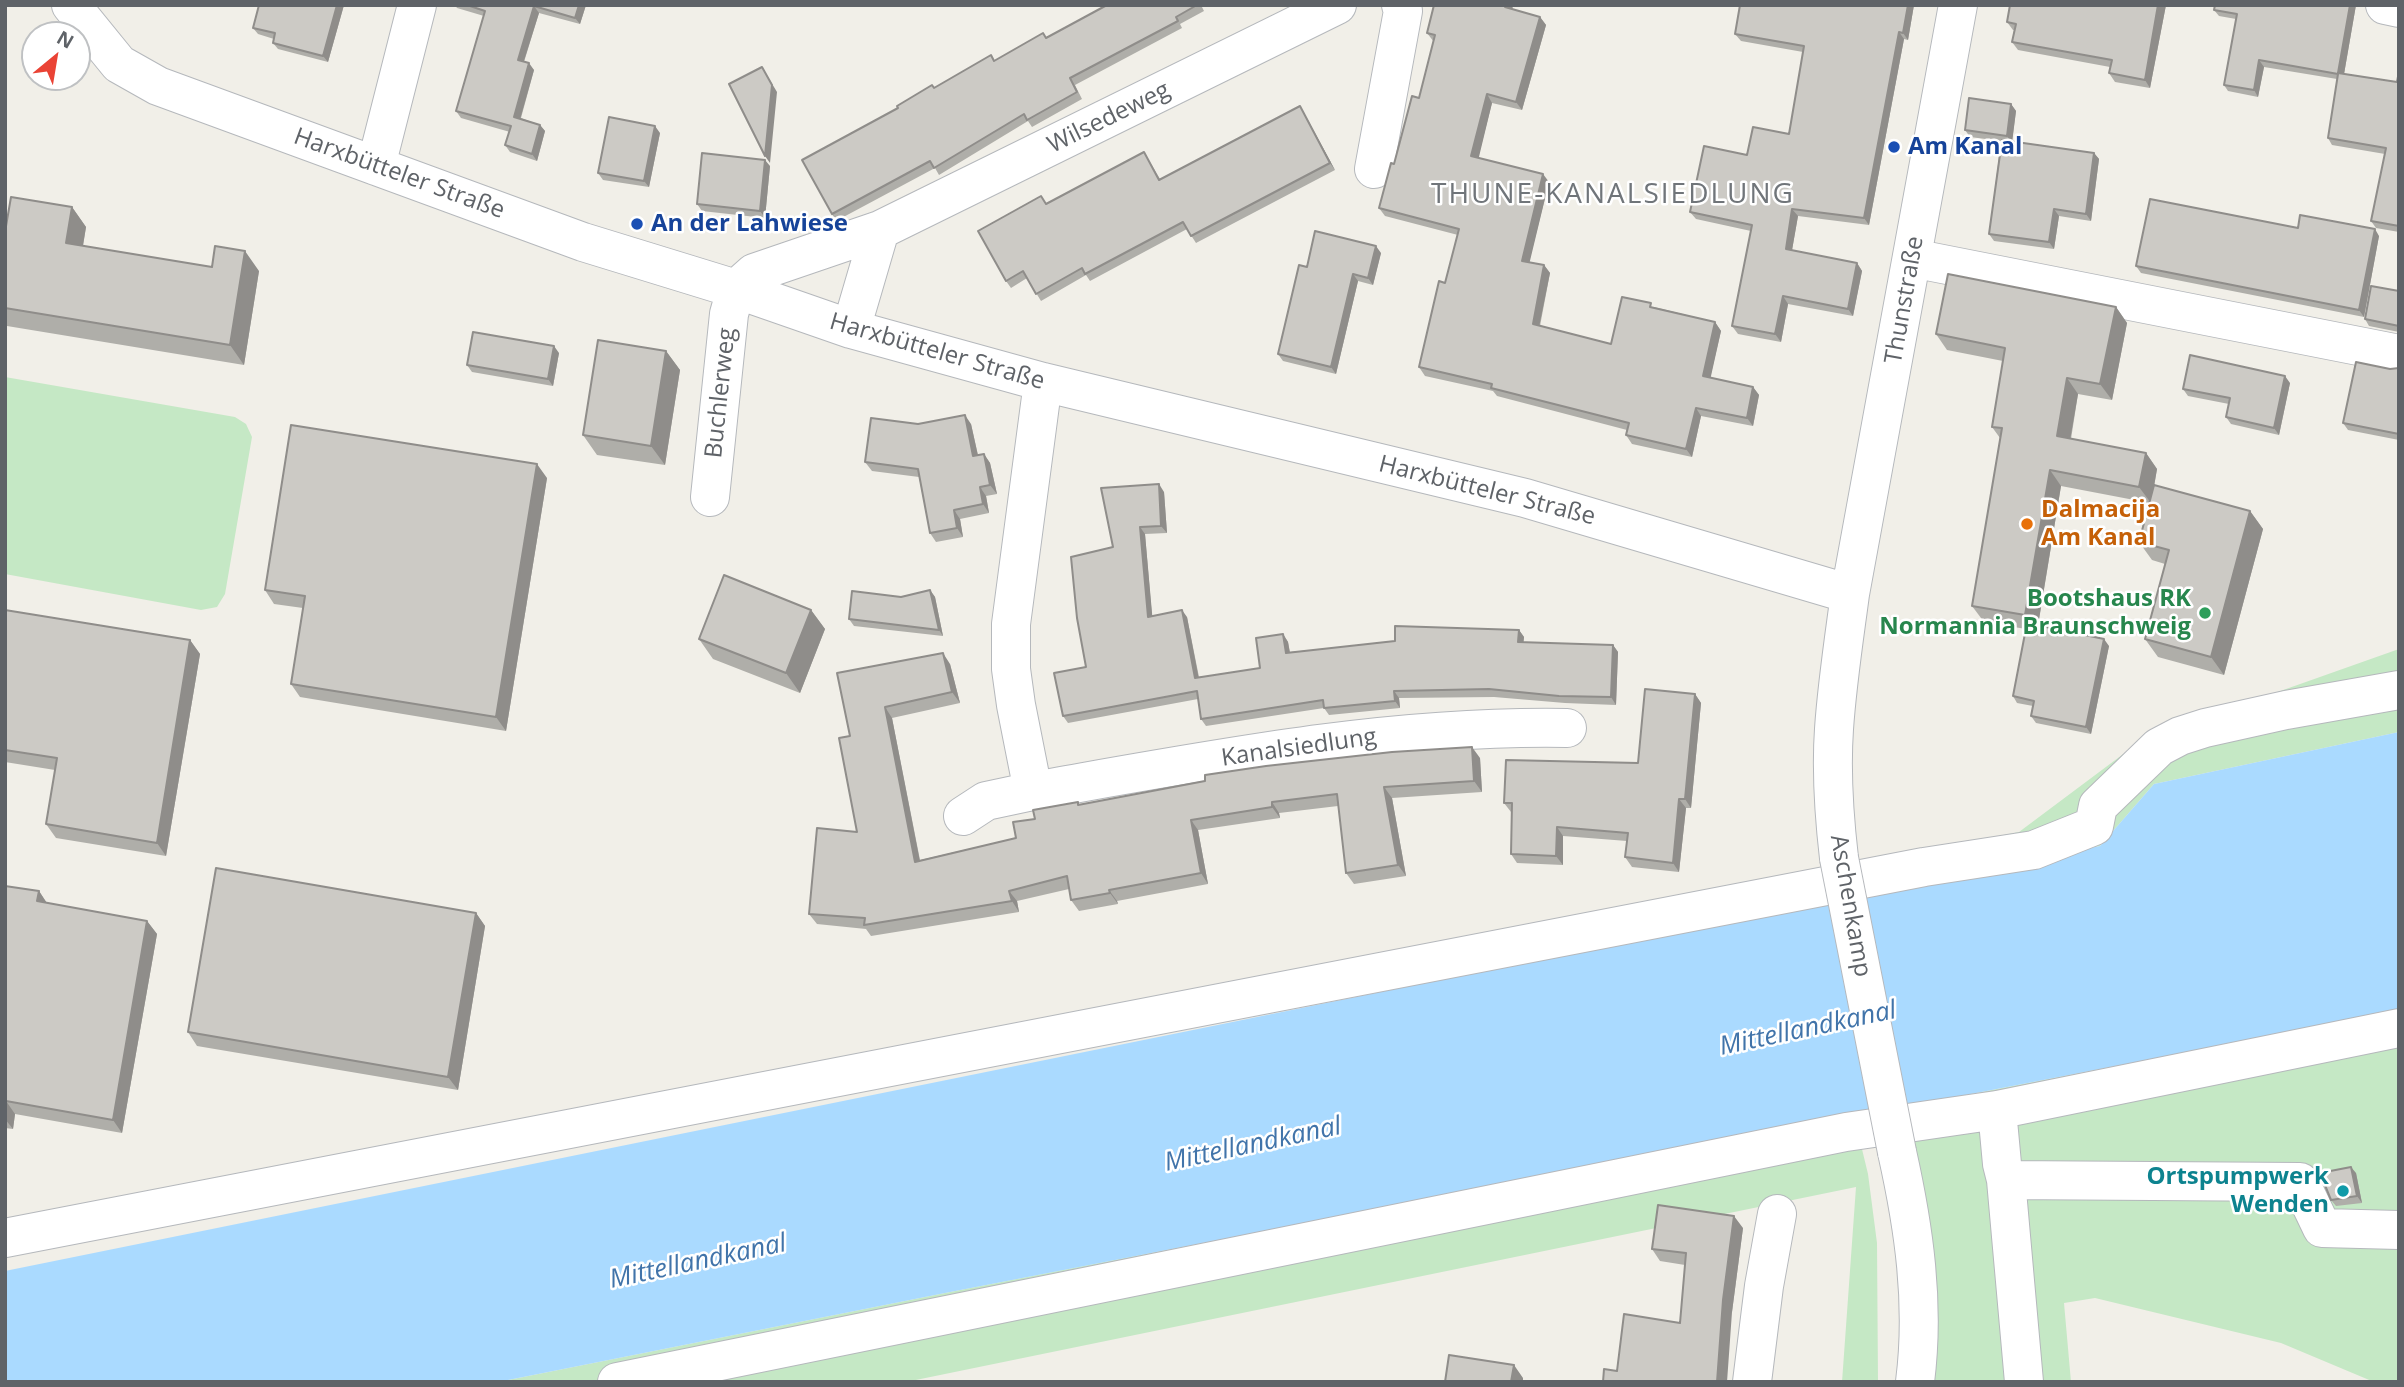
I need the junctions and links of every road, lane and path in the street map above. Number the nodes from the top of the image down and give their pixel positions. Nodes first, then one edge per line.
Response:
1 (71, 5) edge
2 (417, 5) edge
3 (1401, 5) edge
4 (1958, 5) edge
5 (2385, 5) edge
6 (1324, 8) edge
7 (2399, 8) edge
8 (376, 166) junction
9 (1374, 169) dead end
10 (880, 230) junction
11 (1912, 258) junction
12 (736, 289) junction
13 (851, 329) junction
14 (2399, 354) edge
15 (1043, 382) junction
16 (710, 497) dead end
17 (1850, 594) junction
18 (2399, 690) edge
19 (1567, 727) dead end
20 (1033, 791) junction
21 (963, 816) dead end
22 (2399, 1028) edge
23 (1997, 1110) junction
24 (2006, 1180) junction
25 (1777, 1214) dead end
26 (2399, 1230) edge
27 (5, 1238) edge
28 (617, 1382) edge
29 (1752, 1382) edge
30 (1914, 1382) edge
31 (2024, 1382) edge

1 - 8 street, Harxbütteler Straße
2 - 8 street
3 - 9 street
4 - 11 street, Thunstraße
5 - 7 street
6 - 10 street, Wilsedeweg
8 - 12 street, Harxbütteler Straße
10 - 12 street, Wilsedeweg
10 - 13 street
11 - 14 street
11 - 17 street, Thunstraße
12 - 13 street, Harxbütteler Straße
12 - 16 street, Buchlerweg
13 - 15 street, Harxbütteler Straße
15 - 17 street, Harxbütteler Straße
15 - 20 street
17 - 30 street, Aschenkamp, bridge
18 - 27 street
19 - 20 street, Kanalsiedlung
20 - 21 street, Kanalsiedlung
22 - 23 street
23 - 24 street
23 - 28 street
24 - 26 street
24 - 31 street
25 - 29 street

